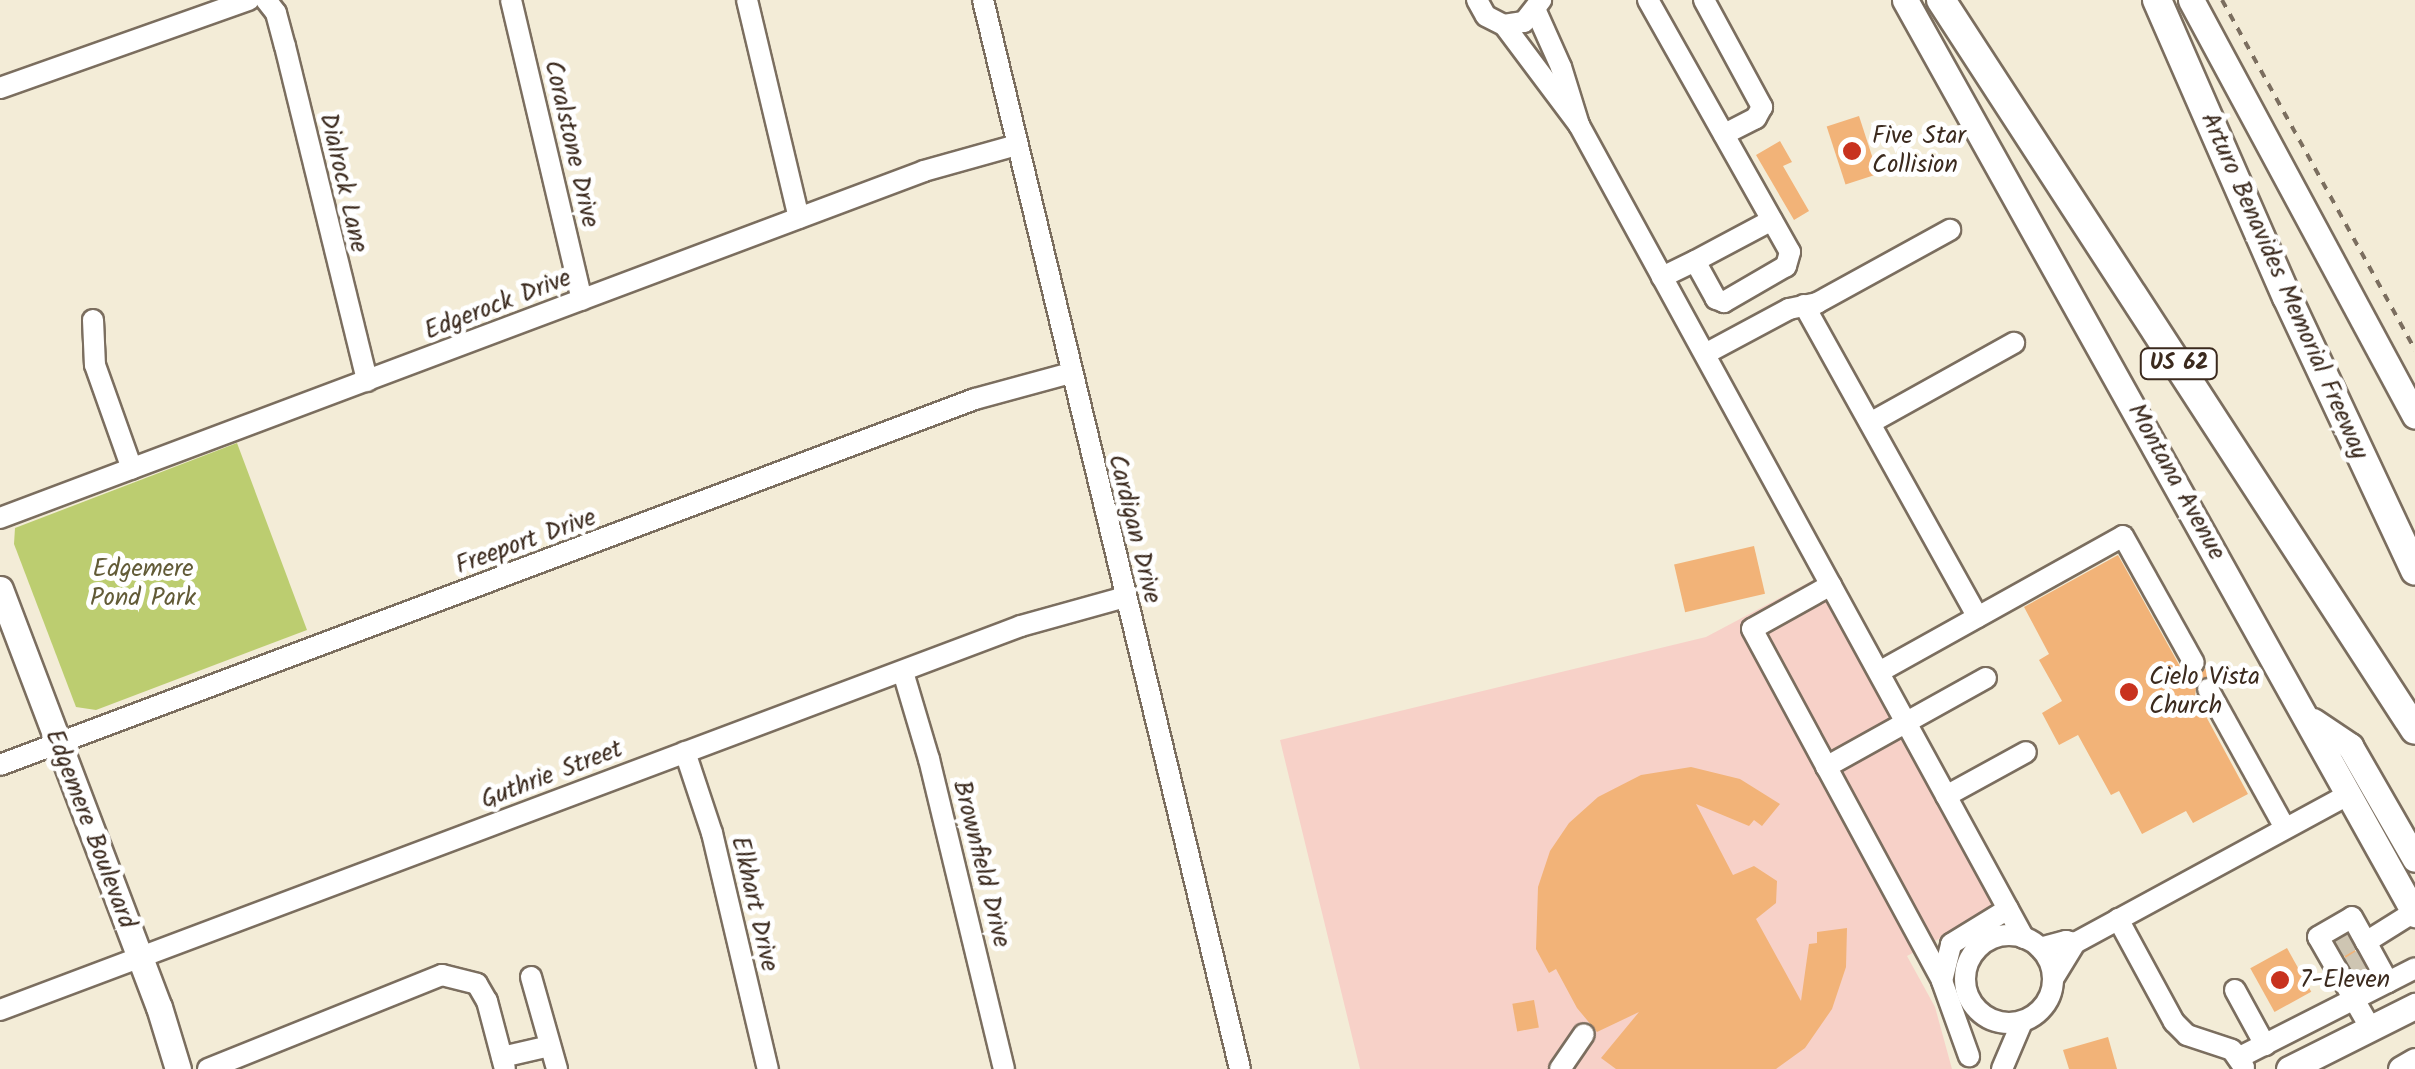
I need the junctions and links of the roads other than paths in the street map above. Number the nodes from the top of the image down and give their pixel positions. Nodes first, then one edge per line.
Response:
1 (249, 0) edge
2 (266, 0) edge
3 (511, 0) edge
4 (746, 0) edge
5 (982, 0) edge
6 (1478, 0) edge
7 (1648, 0) edge
8 (1704, 0) edge
9 (1905, 0) edge
10 (1941, 0) edge
11 (2157, 0) edge
12 (2191, 0) edge
13 (1540, 3) edge
14 (1504, 26) junction
15 (0, 88) edge
16 (1579, 125) junction
17 (1724, 134) junction
18 (1016, 146) junction
19 (799, 218) junction
20 (1772, 220) junction
21 (1950, 230) dead end
22 (1694, 261) junction
23 (1662, 277) junction
24 (582, 300) junction
25 (1804, 306) junction
26 (93, 320) dead end
27 (2014, 342) dead end
28 (1705, 354) junction
29 (1071, 373) junction
30 (367, 380) junction
31 (2415, 416) edge
32 (1870, 423) junction
33 (132, 469) junction
34 (0, 518) edge
35 (2415, 570) edge
36 (1831, 586) junction
37 (0, 589) edge
38 (1125, 596) junction
39 (1978, 617) junction
40 (2194, 663) dead end
41 (903, 672) junction
42 (1879, 672) junction
43 (1986, 678) dead end
44 (2208, 689) dead end
45 (2309, 719) junction
46 (1906, 723) junction
47 (2415, 730) edge
48 (56, 742) junction
49 (685, 752) junction
50 (2026, 752) dead end
51 (0, 765) edge
52 (1826, 767) junction
53 (2349, 794) junction
54 (1946, 796) junction
55 (2285, 828) junction
56 (2415, 859) edge
57 (2008, 909) junction
58 (2414, 913) edge
59 (2118, 920) junction
60 (2032, 943) junction
61 (2074, 943) junction
62 (2364, 945) junction
63 (139, 957) junction
64 (2415, 968) edge
65 (532, 977) dead end
66 (2054, 978) junction
67 (1942, 982) junction
68 (2388, 982) junction
69 (2235, 990) dead end
70 (2354, 1000) junction
71 (1971, 1001) junction
72 (2415, 1006) edge
73 (0, 1010) edge
74 (2022, 1022) junction
75 (2371, 1029) junction
76 (2290, 1033) junction
77 (1584, 1034) dead end
78 (2265, 1045) junction
79 (550, 1046) junction
80 (2415, 1061) edge
81 (503, 1063) edge
82 (1969, 1063) edge
83 (2242, 1064) edge
84 (2297, 1066) edge
85 (220, 1067) edge
86 (178, 1069) edge
87 (556, 1069) edge
88 (768, 1069) edge
89 (1004, 1069) edge
90 (1240, 1069) edge
91 (1560, 1069) edge
92 (2002, 1069) edge
93 (2401, 1069) edge

1 - 15 street
2 - 30 street, Dialrock Lane
3 - 24 street, Coralstone Drive
4 - 19 street
5 - 18 street, Cardigan Drive
6 - 14 street
7 - 17 street
8 - 17 street
9 - 45 main road, Montana Avenue
10 - 47 highway, US 62
11 - 35 highway, Arturo Benavides Memorial Freeway
12 - 31 main road
13 - 14 street
13 - 16 street
14 - 16 street
16 - 23 street
17 - 20 street
18 - 19 street, Edgerock Drive
18 - 29 street, Cardigan Drive
19 - 24 street, Edgerock Drive
20 - 22 street
20 - 22 street
21 - 25 street
22 - 23 street
23 - 28 street
24 - 30 street, Edgerock Drive
25 - 28 street
25 - 32 street
26 - 33 street
27 - 32 street
28 - 36 street
29 - 38 street, Cardigan Drive
29 - 48 street, Freeport Drive
30 - 33 street, Edgerock Drive
32 - 39 street
33 - 34 street, Edgerock Drive
36 - 42 street
36 - 52 street
37 - 48 main road, Edgemere Boulevard
38 - 41 street, Guthrie Street
38 - 90 street, Cardigan Drive
39 - 40 street
39 - 42 street
41 - 49 street, Guthrie Street
41 - 89 street, Brownfield Drive
42 - 46 street
43 - 46 street
44 - 55 street
45 - 53 main road, Montana Avenue
45 - 56 main road
46 - 52 street
46 - 54 street
48 - 51 street, Freeport Drive
48 - 63 main road, Edgemere Boulevard
49 - 63 street, Guthrie Street
49 - 88 street, Elkhart Drive
50 - 54 street
52 - 67 street
53 - 55 street
53 - 58 main road, Montana Avenue
54 - 57 street
55 - 59 street
57 - 60 street
57 - 67 street
58 - 62 street
59 - 61 street
59 - 83 street
60 - 61 street
60 - 66 street
60 - 71 street
61 - 66 street
62 - 68 street
62 - 70 street
63 - 73 street, Guthrie Street
63 - 86 main road, Edgemere Boulevard
64 - 68 street
65 - 79 street
66 - 74 street
67 - 82 street
68 - 70 street
69 - 78 street
70 - 75 street
70 - 76 street
71 - 74 street
71 - 82 street
72 - 75 main road
74 - 92 street
75 - 84 main road
76 - 78 street
76 - 84 street
77 - 91 street
78 - 83 street
79 - 81 street
79 - 87 street
80 - 93 main road
81 - 85 street

